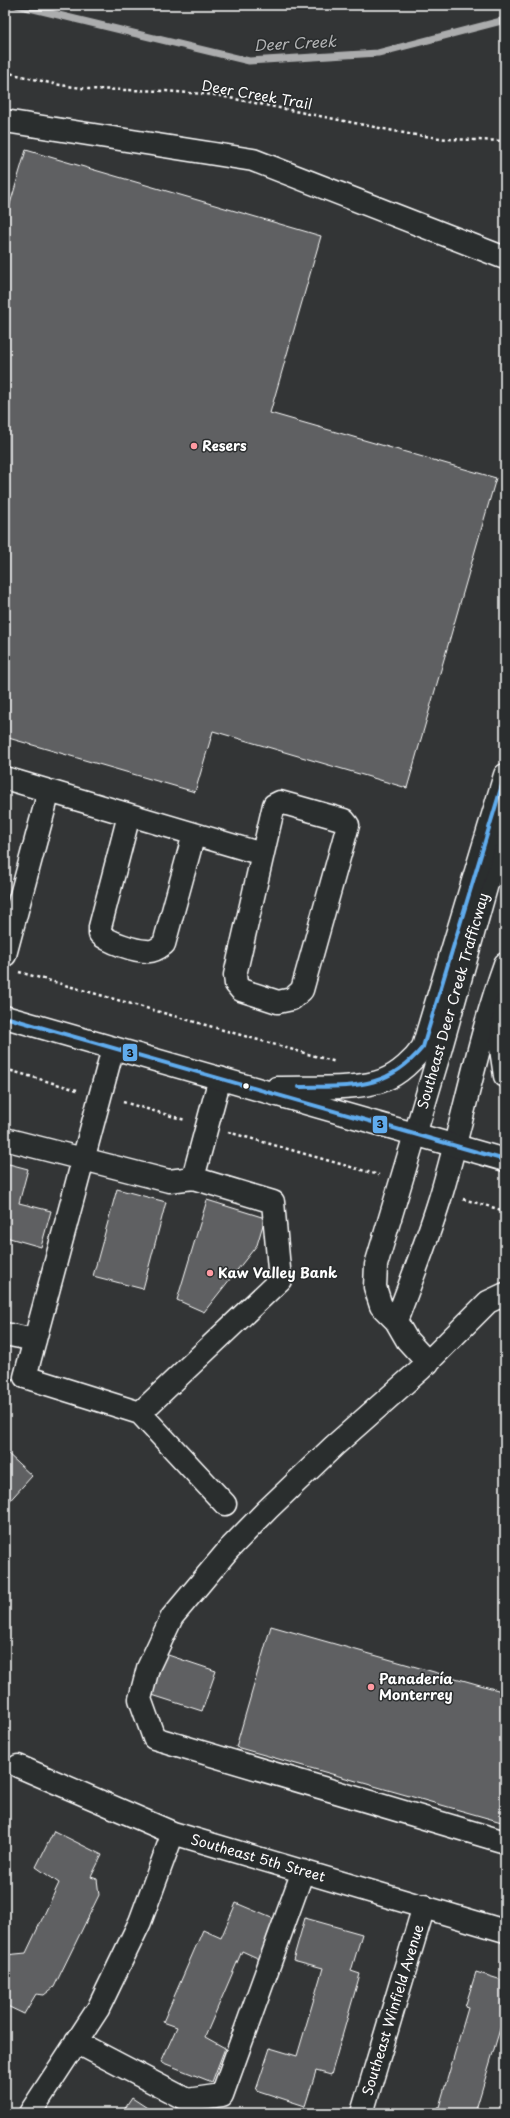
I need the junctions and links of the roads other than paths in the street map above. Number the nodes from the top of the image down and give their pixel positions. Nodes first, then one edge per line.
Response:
1 (5, 121) edge
2 (505, 258) edge
3 (505, 775) edge
4 (5, 778) edge
5 (49, 791) junction
6 (129, 815) junction
7 (505, 820) edge
8 (194, 834) junction
9 (262, 854) junction
10 (9, 963) edge
11 (505, 964) edge
12 (505, 1005) edge
13 (5, 1017) edge
14 (113, 1048) junction
15 (505, 1076) edge
16 (220, 1078) junction
17 (260, 1089) junction
18 (414, 1135) junction
19 (5, 1139) edge
20 (454, 1147) junction
21 (83, 1160) junction
22 (505, 1160) edge
23 (193, 1178) junction
24 (505, 1294) edge
25 (396, 1321) junction
26 (5, 1334) edge
27 (34, 1340) junction
28 (428, 1362) junction
29 (140, 1414) junction
30 (225, 1504) dead end
31 (18, 1766) dead end
32 (173, 1832) junction
33 (505, 1842) edge
34 (302, 1871) junction
35 (424, 1906) junction
36 (505, 1931) edge
37 (76, 2042) junction
38 (218, 2104) edge
39 (30, 2113) edge
40 (362, 2113) edge

1 - 2 street
3 - 17 street
4 - 5 street
5 - 6 street
5 - 10 street
6 - 8 street
6 - 8 street
7 - 18 street, Southeast Deer Creek Trafficway
8 - 9 street
9 - 9 street
11 - 20 street
12 - 15 street
13 - 14 street
14 - 16 street
14 - 21 street
16 - 17 street
16 - 23 street
17 - 18 street
18 - 20 street
18 - 25 street, Southeast Deer Creek Trafficway
19 - 21 street
20 - 22 street
20 - 25 street
21 - 23 street
21 - 27 street
23 - 29 street
24 - 28 street
25 - 28 street, Southeast Deer Creek Trafficway
26 - 27 street
27 - 29 street
28 - 33 street
29 - 30 street
31 - 32 street, Southeast 5th Street
32 - 34 street, Southeast 5th Street
32 - 37 street
34 - 35 street, Southeast 5th Street
34 - 38 street
35 - 36 street, Southeast 5th Street
35 - 40 street, Southeast Winfield Avenue
37 - 38 street
37 - 39 street

